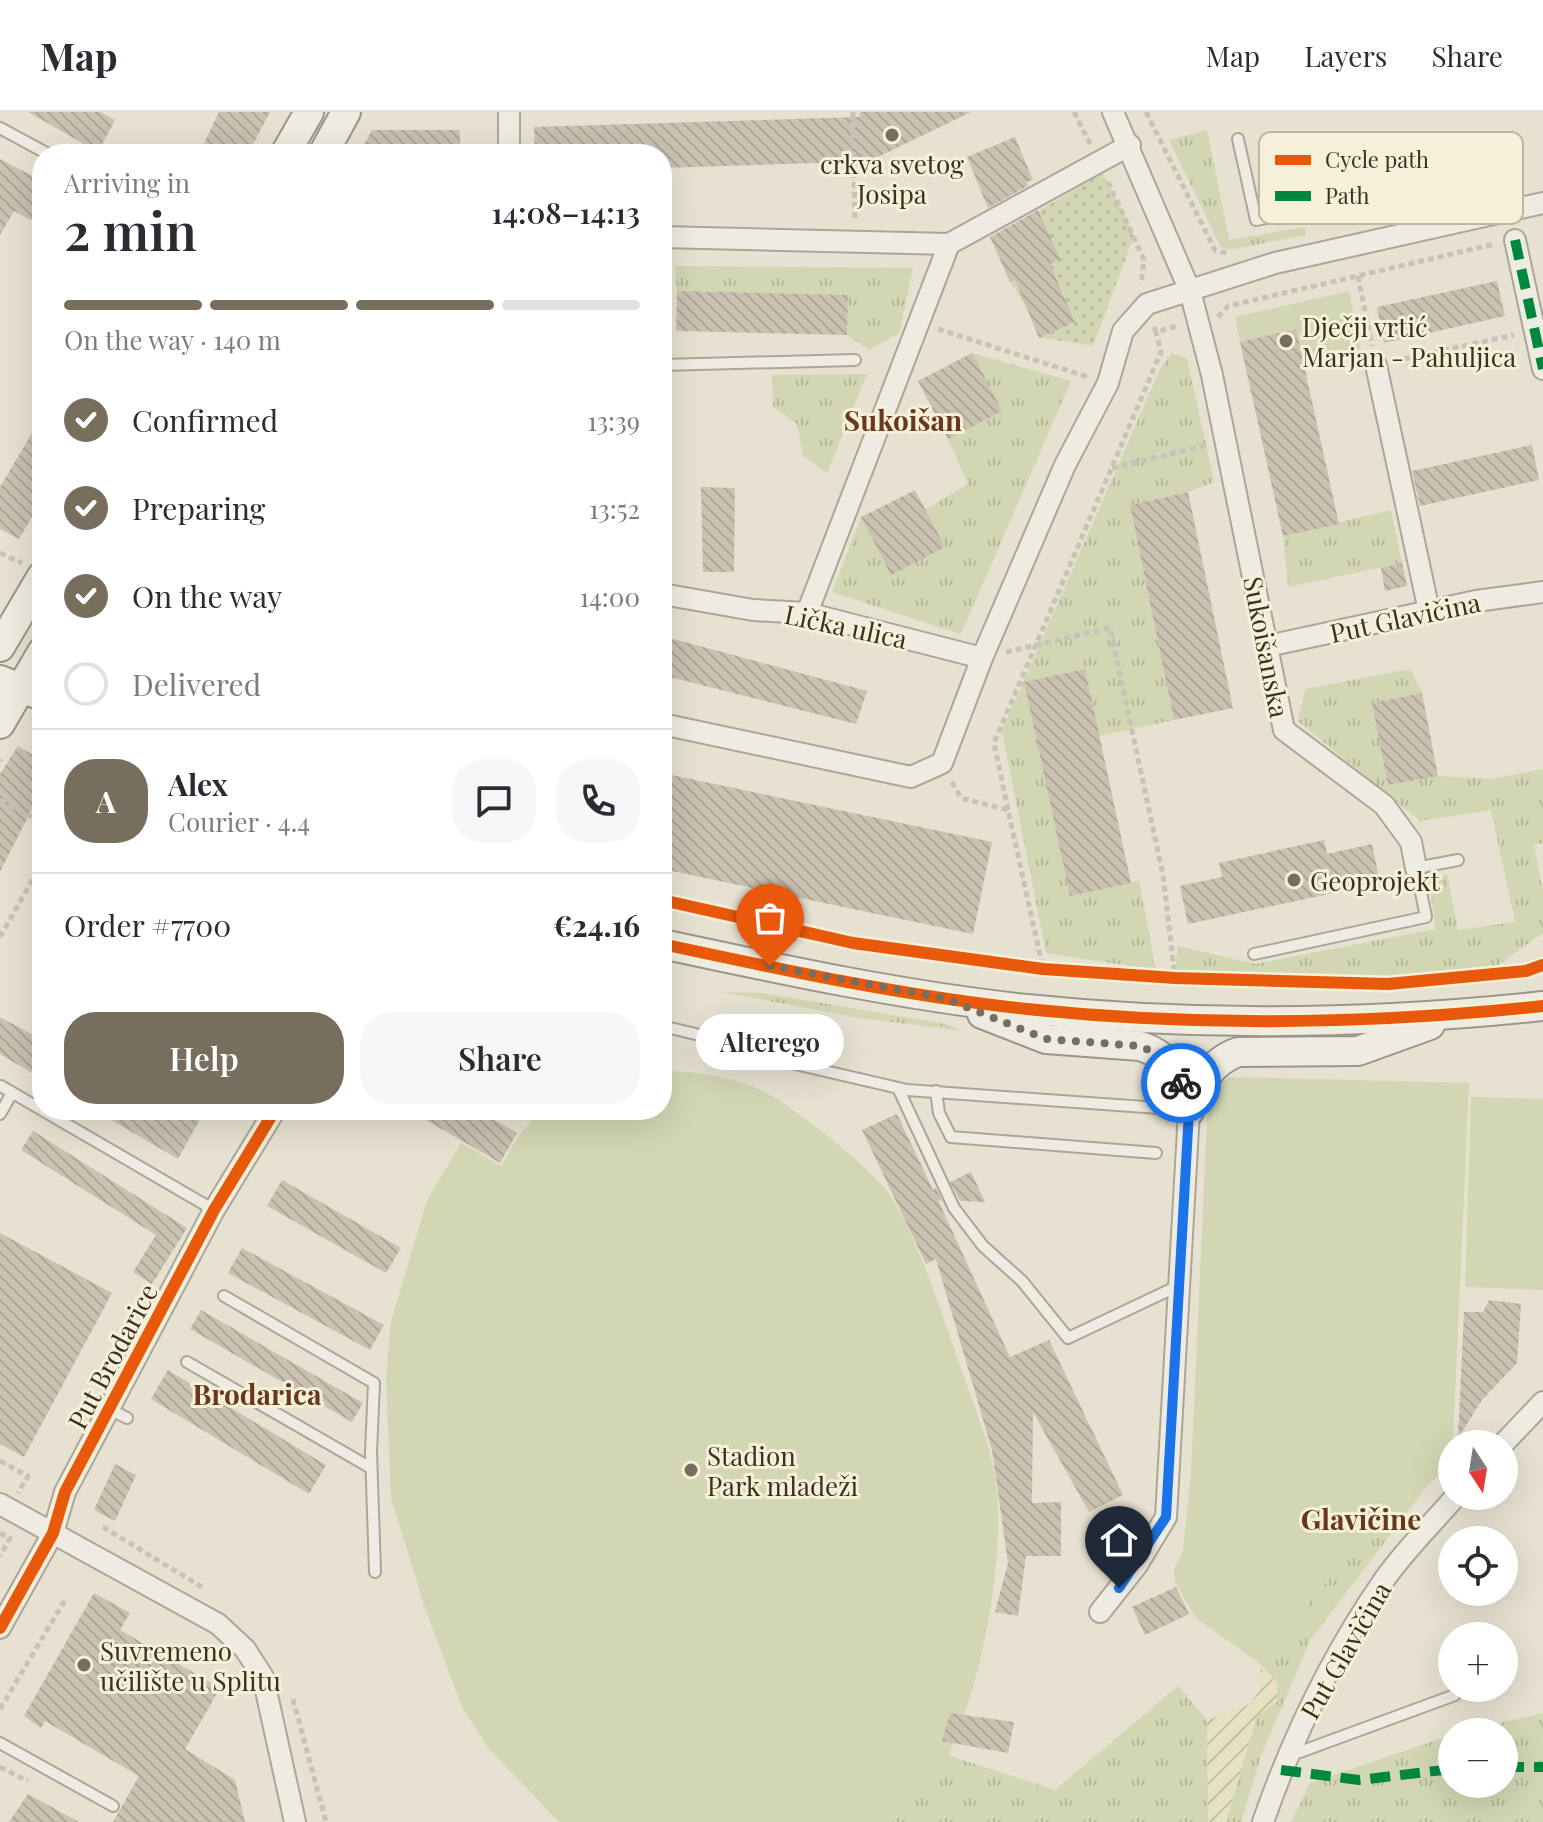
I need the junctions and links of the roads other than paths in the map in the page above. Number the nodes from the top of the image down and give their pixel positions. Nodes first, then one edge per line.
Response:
1 (309, 112) edge
2 (346, 112) edge
3 (509, 112) edge
4 (1113, 112) edge
5 (0, 128) edge
6 (1238, 139) dead end
7 (291, 144) edge
8 (328, 144) edge
9 (509, 144) edge
10 (32, 145) edge
11 (1130, 145) junction
12 (1543, 203) edge
13 (1523, 207) edge
14 (1259, 219) edge
15 (1433, 224) edge
16 (1448, 224) edge
17 (1434, 227) junction
18 (672, 237) edge
19 (1515, 240) road end
20 (949, 244) junction
21 (1190, 291) junction
22 (855, 360) dead end
23 (672, 365) edge
24 (1376, 365) road end
25 (1543, 369) edge
26 (32, 575) edge
27 (1543, 592) edge
28 (672, 596) edge
29 (1429, 611) junction
30 (807, 613) junction
31 (1268, 646) junction
32 (0, 647) edge
33 (982, 658) junction
34 (32, 669) edge
35 (21, 688) edge
36 (0, 724) edge
37 (672, 726) edge
38 (1458, 860) dead end
39 (1416, 868) junction
40 (672, 946) edge
41 (1254, 954) dead end
42 (944, 998) junction
43 (1543, 1006) edge
44 (1457, 1015) junction
45 (672, 1028) edge
46 (1, 1086) edge
47 (898, 1088) junction
48 (936, 1091) junction
49 (12, 1093) junction
50 (32, 1105) edge
51 (1189, 1111) junction
52 (0, 1114) edge
53 (59, 1120) edge
54 (269, 1120) edge
55 (1156, 1153) dead end
56 (214, 1210) junction
57 (1181, 1284) junction
58 (224, 1296) dead end
59 (187, 1362) dead end
60 (1543, 1402) edge
61 (1516, 1430) edge
62 (371, 1468) junction
63 (9, 1499) edge
64 (1444, 1510) edge
65 (53, 1533) junction
66 (375, 1572) dead end
67 (1100, 1612) dead end
68 (0, 1628) edge
69 (1438, 1701) edge
70 (0, 1743) edge
71 (1287, 1756) junction
72 (113, 1806) dead end
73 (295, 1822) edge
74 (1263, 1822) edge

1 - 7 main road
2 - 8 main road
3 - 9 street
4 - 11 street, Sukoišanska
5 - 10 lane
6 - 14 lane
11 - 20 street
11 - 21 street, Sukoišanska
12 - 13 street
15 - 17 lane
16 - 17 street
17 - 21 street
18 - 20 street
19 - 25 street
20 - 30 street
21 - 31 street, Sukoišanska
21 - 33 street
22 - 23 lane
24 - 29 street
26 - 32 main road
27 - 29 street, Put Glavičina
28 - 30 street, Lička ulica
29 - 31 street, Put Glavičina
30 - 33 street, Lička ulica
31 - 39 street, Sukoišanska
33 - 37 street
34 - 35 main road
35 - 36 main road
38 - 39 lane
39 - 41 lane, Sukoišanska
40 - 42 main road
42 - 44 main road
42 - 51 main road
43 - 44 main road
44 - 51 main road
45 - 47 lane
46 - 49 lane
47 - 48 lane
47 - 57 lane
48 - 51 lane
48 - 55 lane
49 - 50 lane
49 - 52 lane
51 - 57 street
53 - 56 lane
54 - 56 street, Put Brodarice
56 - 65 street, Put Brodarice
57 - 67 street
58 - 62 lane
59 - 62 lane
60 - 61 street
62 - 66 lane
63 - 65 street
64 - 71 street, Put Glavičina
65 - 68 street, Put Brodarice
65 - 73 street
69 - 71 lane
70 - 72 lane
71 - 74 street, Put Glavičina

